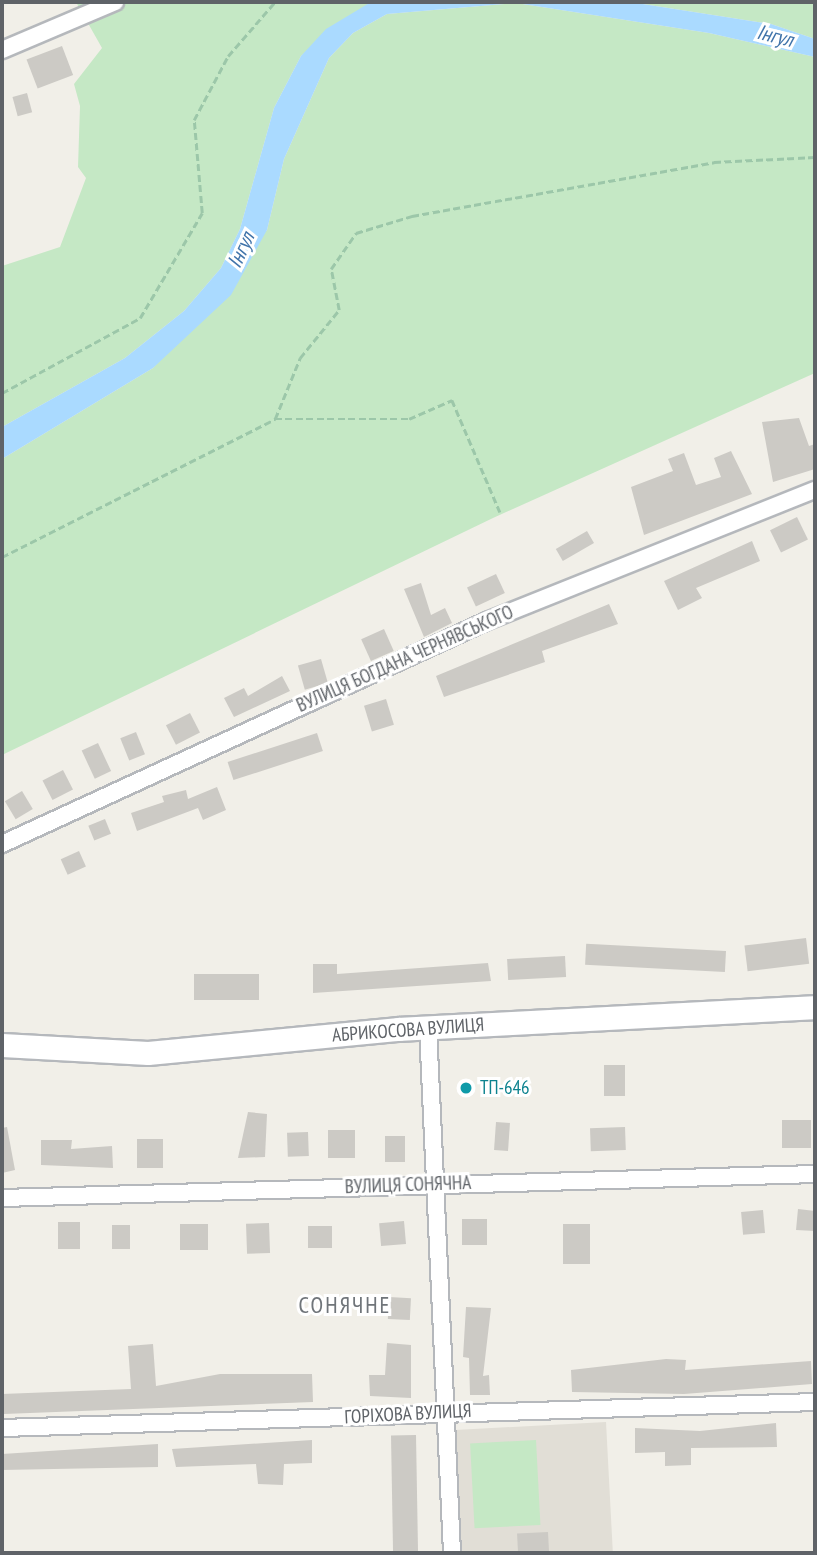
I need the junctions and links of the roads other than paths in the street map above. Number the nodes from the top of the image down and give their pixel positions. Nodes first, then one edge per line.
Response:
1 (115, 2) edge
2 (2, 50) edge
3 (815, 489) edge
4 (2, 844) edge
5 (815, 1007) edge
6 (428, 1028) junction
7 (2, 1045) edge
8 (815, 1174) edge
9 (435, 1184) junction
10 (2, 1198) edge
11 (815, 1402) edge
12 (446, 1412) junction
13 (2, 1428) edge
14 (452, 1553) edge

1 - 2 street
3 - 4 street, ВУЛИЦЯ БОГДАНА ЧЕРНЯВСЬКОГО
5 - 6 street, АБРИКОСОВА ВУЛИЦЯ
6 - 7 street, АБРИКОСОВА ВУЛИЦЯ
6 - 9 street
8 - 9 street, ВУЛИЦЯ СОНЯЧНА
9 - 10 street, ВУЛИЦЯ СОНЯЧНА
9 - 12 street
11 - 12 street, ГОРІХОВА ВУЛИЦЯ
12 - 13 street, ГОРІХОВА ВУЛИЦЯ
12 - 14 street

